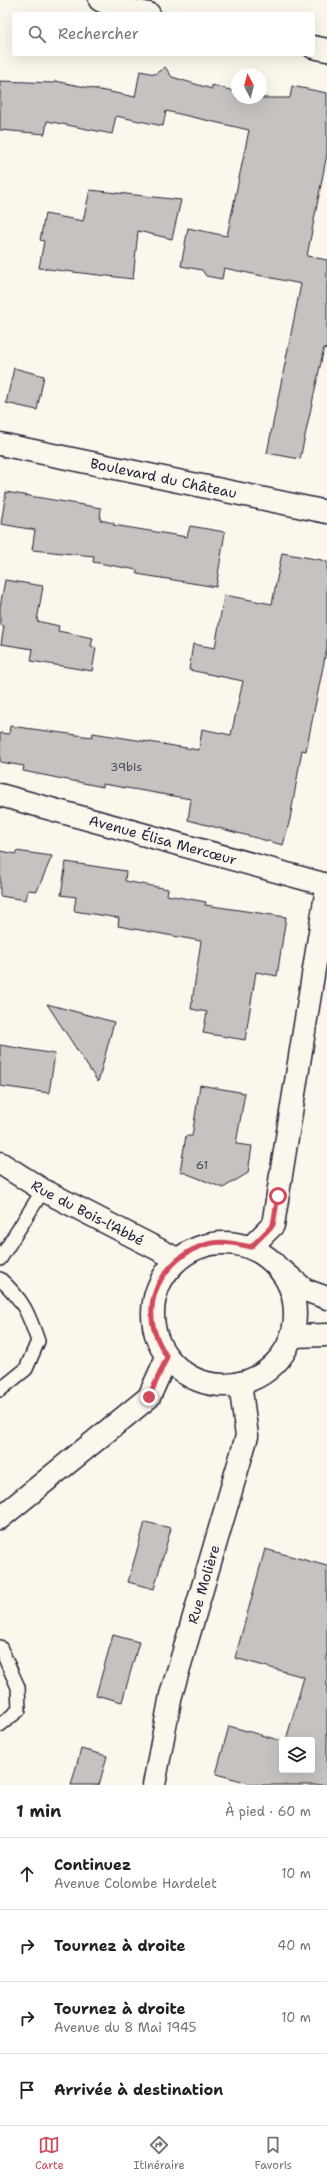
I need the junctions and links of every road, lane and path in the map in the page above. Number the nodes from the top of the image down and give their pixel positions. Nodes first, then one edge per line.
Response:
1 (111, 2) edge
2 (143, 12) edge
3 (315, 47) edge
4 (327, 50) edge
5 (0, 444) edge
6 (327, 512) edge
7 (0, 795) edge
8 (327, 884) edge
9 (327, 888) edge
10 (0, 1163) edge
11 (43, 1190) junction
12 (251, 1247) junction
13 (0, 1259) edge
14 (177, 1259) junction
15 (280, 1269) junction
16 (0, 1279) edge
17 (327, 1298) edge
18 (327, 1335) edge
19 (292, 1336) junction
20 (167, 1357) junction
21 (240, 1383) junction
22 (0, 1390) edge
23 (0, 1518) edge
24 (0, 1647) edge
25 (0, 1725) edge
26 (154, 1785) edge

1 - 2 street
3 - 4 street
5 - 6 street, Boulevard du Château
7 - 8 street, Avenue Élisa Mercœur
9 - 12 street
10 - 11 street, Rue du Bois-l'Abbé
11 - 13 lane
11 - 14 street, Rue du Bois-l'Abbé
12 - 14 street
12 - 15 street
14 - 20 street
15 - 17 street
15 - 19 street
16 - 22 lane
18 - 19 street
19 - 21 street
20 - 21 street
20 - 23 street
21 - 26 street, Rue Molière
24 - 25 lane

